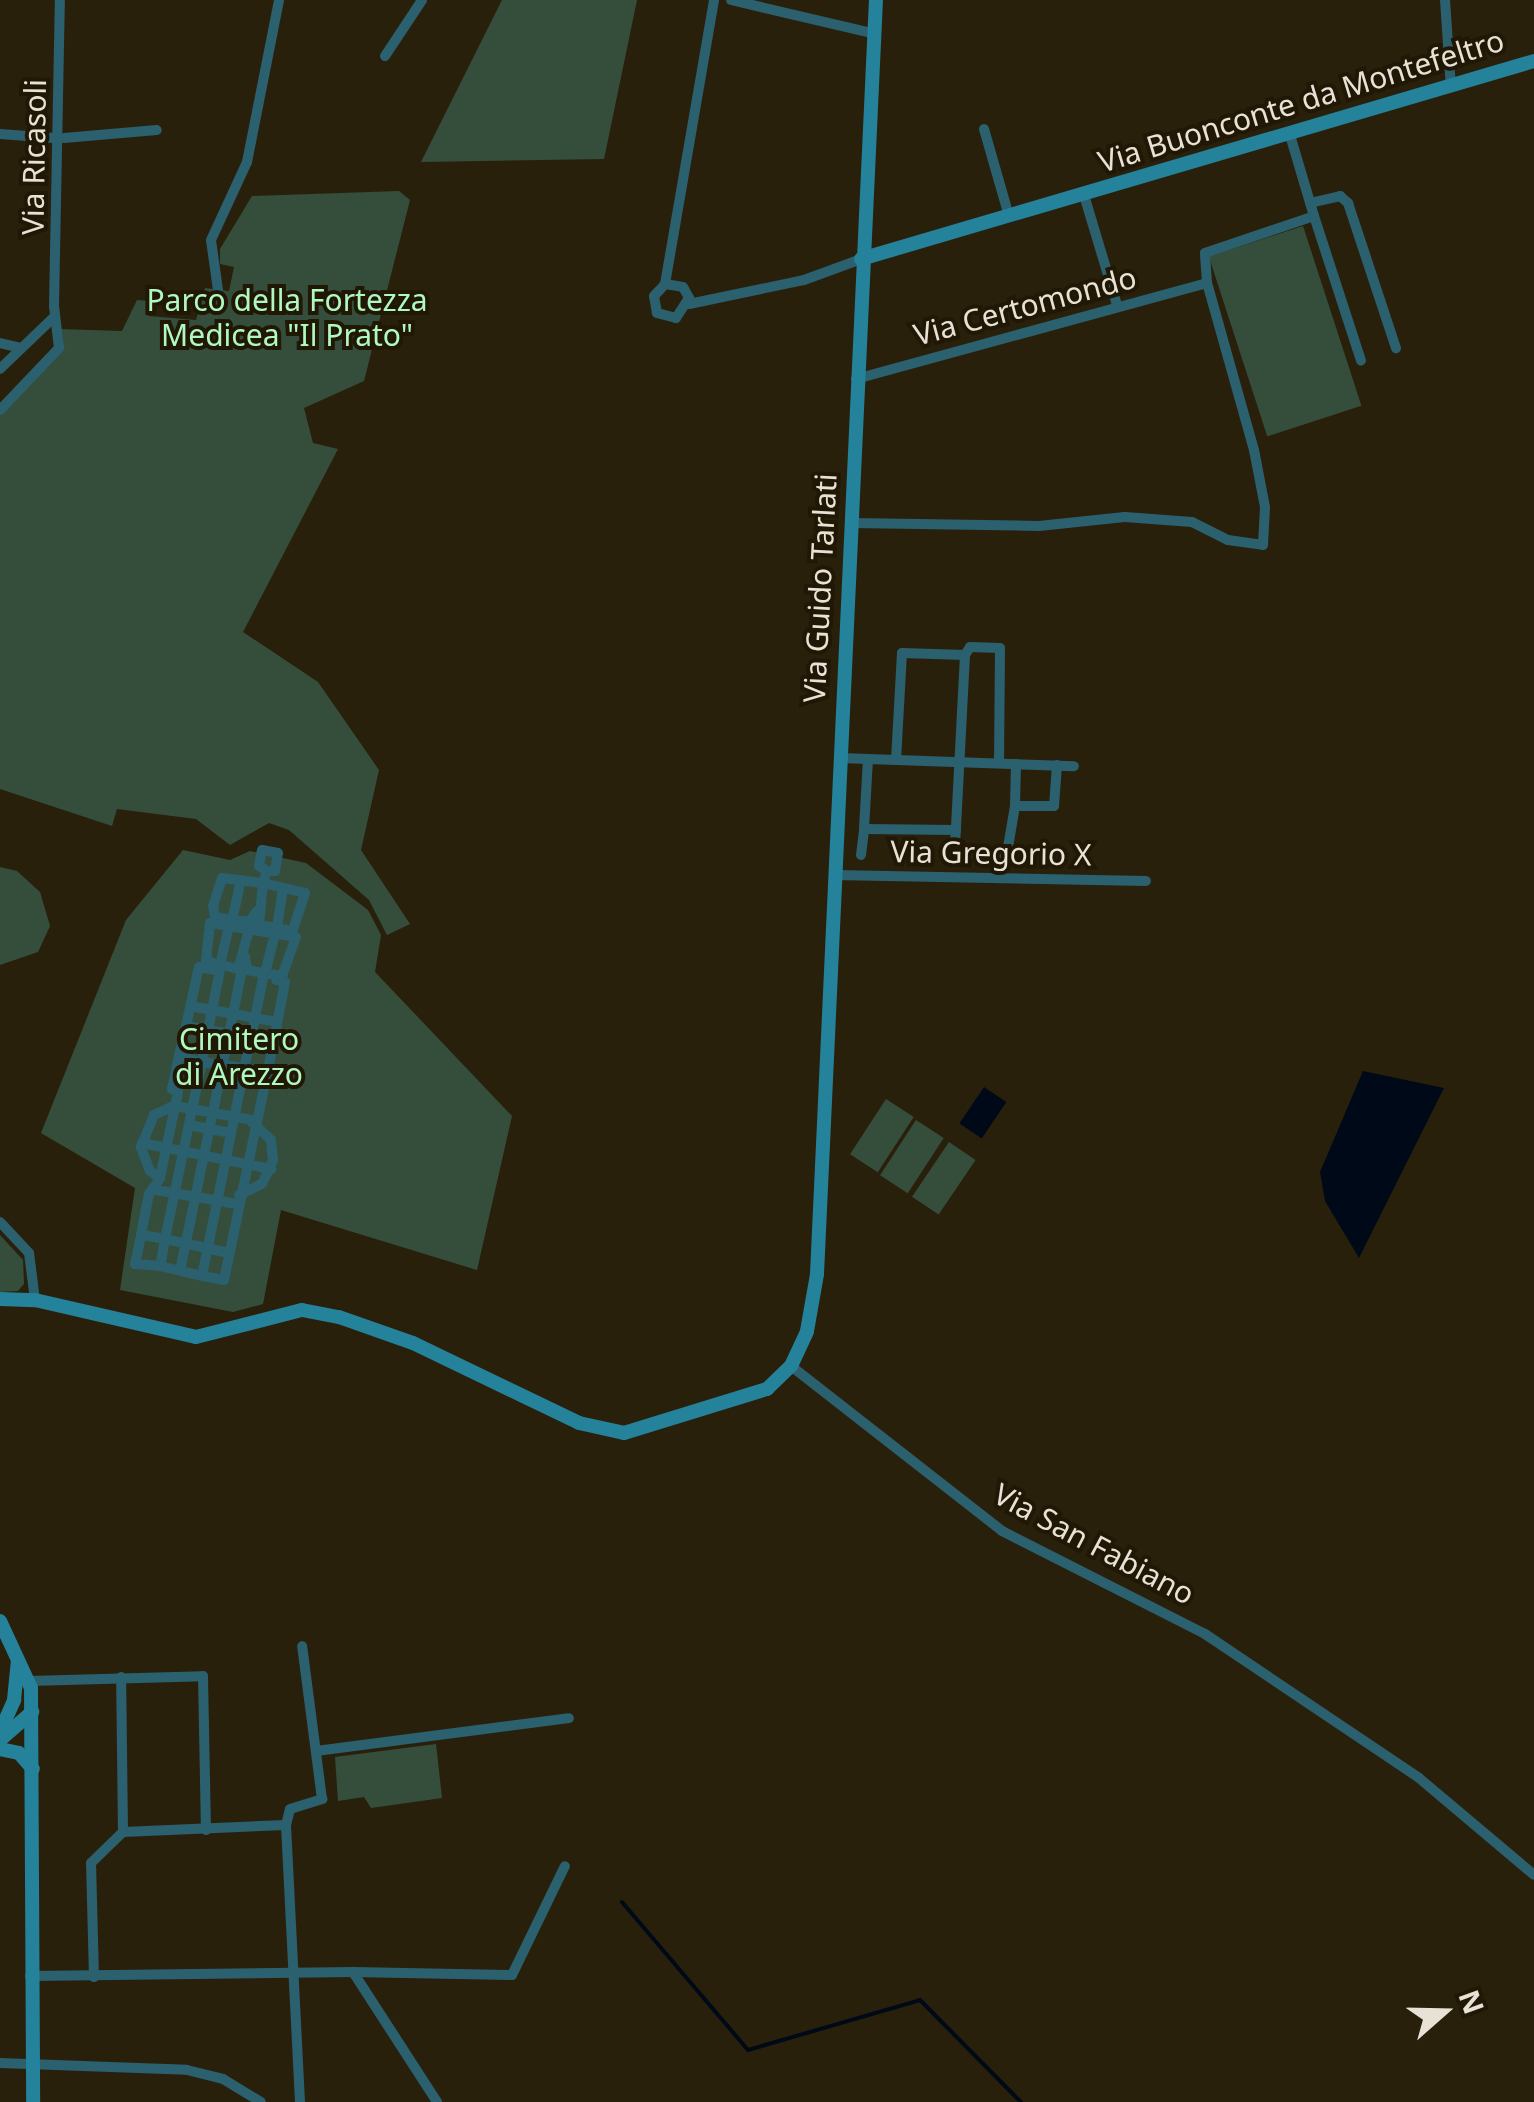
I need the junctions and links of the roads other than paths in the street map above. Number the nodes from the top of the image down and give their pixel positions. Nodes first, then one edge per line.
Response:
1 (60, 0) edge
2 (279, 0) edge
3 (422, 0) edge
4 (714, 0) edge
5 (731, 0) edge
6 (876, 0) edge
7 (1445, 0) edge
8 (872, 32) junction
9 (385, 56) dead end
10 (1534, 60) edge
11 (1451, 86) junction
12 (157, 130) dead end
13 (984, 130) dead end
14 (0, 134) edge
15 (1290, 135) junction
16 (1084, 195) junction
17 (1310, 203) junction
18 (1010, 216) junction
19 (1314, 216) junction
20 (861, 259) junction
21 (665, 284) junction
22 (1207, 284) junction
23 (218, 290) dead end
24 (689, 304) junction
25 (1117, 305) junction
26 (54, 316) junction
27 (0, 343) edge
28 (18, 347) junction
29 (1396, 348) dead end
30 (1361, 361) dead end
31 (0, 369) edge
32 (856, 379) junction
33 (0, 410) edge
34 (851, 523) junction
35 (965, 655) junction
36 (840, 758) junction
37 (868, 758) junction
38 (896, 760) junction
39 (959, 762) junction
40 (999, 763) junction
41 (1016, 764) junction
42 (1057, 765) junction
43 (1074, 766) dead end
44 (1015, 806) junction
45 (864, 829) junction
46 (956, 830) junction
47 (862, 855) dead end
48 (834, 875) junction
49 (265, 877) junction
50 (241, 880) junction
51 (1146, 881) dead end
52 (283, 888) junction
53 (257, 911) junction
54 (230, 923) junction
55 (250, 930) junction
56 (276, 931) junction
57 (832, 931) junction
58 (245, 956) junction
59 (220, 968) junction
60 (241, 974) junction
61 (264, 976) junction
62 (829, 987) junction
63 (190, 1006) junction
64 (212, 1010) junction
65 (233, 1013) junction
66 (255, 1018) junction
67 (277, 1022) junction
68 (186, 1026) junction
69 (208, 1030) junction
70 (229, 1034) junction
71 (251, 1037) junction
72 (274, 1040) junction
73 (180, 1056) junction
74 (202, 1062) junction
75 (222, 1064) junction
76 (244, 1068) junction
77 (835, 1069) junction
78 (267, 1072) junction
79 (174, 1106) junction
80 (192, 1109) junction
81 (212, 1113) junction
82 (234, 1116) junction
83 (252, 1121) junction
84 (189, 1124) junction
85 (210, 1128) junction
86 (231, 1134) junction
87 (142, 1143) junction
88 (163, 1147) junction
89 (184, 1151) junction
90 (204, 1154) junction
91 (226, 1159) junction
92 (245, 1163) junction
93 (271, 1169) junction
94 (160, 1178) junction
95 (821, 1178) junction
96 (156, 1190) junction
97 (174, 1195) junction
98 (195, 1198) junction
99 (238, 1199) junction
100 (217, 1202) junction
101 (0, 1222) edge
102 (141, 1236) junction
103 (165, 1239) junction
104 (186, 1244) junction
105 (207, 1248) junction
106 (229, 1252) junction
107 (160, 1266) junction
108 (181, 1266) junction
109 (202, 1276) junction
110 (0, 1299) edge
111 (34, 1300) junction
112 (791, 1366) junction
113 (2, 1623) edge
114 (302, 1646) dead end
115 (18, 1649) junction
116 (121, 1677) junction
117 (30, 1681) junction
118 (32, 1712) junction
119 (569, 1718) dead end
120 (0, 1732) edge
121 (0, 1740) edge
122 (0, 1750) edge
123 (316, 1751) junction
124 (33, 1770) junction
125 (286, 1825) junction
126 (206, 1830) junction
127 (123, 1832) junction
128 (565, 1866) dead end
129 (1534, 1875) edge
130 (296, 1972) junction
131 (353, 1972) junction
132 (29, 1976) junction
133 (94, 1976) junction
134 (0, 2063) edge
135 (32, 2064) junction
136 (33, 2102) edge
137 (260, 2102) edge
138 (300, 2102) edge
139 (437, 2102) edge

1 - 26 street, Via Ricasoli
2 - 23 street
3 - 9 street
4 - 21 street
5 - 8 street
6 - 8 main road, Via Guido Tarlati
7 - 11 street
8 - 20 main road, Via Guido Tarlati
10 - 11 main road, Via Buonconte da Montefeltro
11 - 15 main road, Via Buonconte da Montefeltro
12 - 14 street
13 - 18 street
15 - 16 main road, Via Buonconte da Montefeltro
15 - 17 street
16 - 18 main road, Via Buonconte da Montefeltro
16 - 25 street, Via Buonconte da Montefeltro
17 - 19 street
17 - 29 street
18 - 20 main road, Via Buonconte da Montefeltro
19 - 22 street
19 - 30 street
20 - 24 street
20 - 32 main road, Via Guido Tarlati
21 - 24 street
21 - 24 street
22 - 25 street, Via Certomondo
22 - 34 street
25 - 32 street, Via Certomondo
26 - 28 street
26 - 33 street, Via Ricasoli
27 - 28 street
28 - 31 street
32 - 34 main road, Via Guido Tarlati
34 - 36 main road, Via Guido Tarlati
35 - 38 street
35 - 39 street
35 - 40 street
36 - 37 street
36 - 48 main road, Via Guido Tarlati
37 - 38 street
37 - 45 street
38 - 39 street
39 - 40 street
39 - 46 street
40 - 41 street
41 - 42 street
41 - 44 street
42 - 43 street
42 - 44 street
44 - 46 street
45 - 46 street
45 - 47 street
48 - 51 street, Via Gregorio X
48 - 57 main road, Via Guido Tarlati
49 - 50 street
49 - 52 street
49 - 53 street
50 - 54 street
50 - 54 street
52 - 56 street
52 - 56 street
53 - 54 street
53 - 56 street
54 - 55 street
54 - 59 street
54 - 59 street
55 - 56 street
55 - 58 street
56 - 61 street
56 - 61 street
57 - 62 main road, Via Guido Tarlati
57 - 77 main road
58 - 59 street
58 - 61 street
59 - 60 street
59 - 63 street
59 - 64 street
60 - 61 street
60 - 65 street
61 - 66 street
61 - 67 street
62 - 77 main road
62 - 95 main road, Via Guido Tarlati
63 - 64 street
63 - 68 street
64 - 65 street
64 - 69 street
65 - 66 street
65 - 70 street
66 - 67 street
66 - 71 street
67 - 72 street
68 - 69 street
68 - 73 street
69 - 70 street
69 - 74 street
70 - 71 street
70 - 75 street
71 - 72 street
71 - 76 street
72 - 78 street
73 - 74 street
73 - 79 street
74 - 75 street
74 - 80 street
75 - 76 street
75 - 81 street
76 - 78 street
76 - 82 street
77 - 95 main road
78 - 83 street
79 - 80 street
79 - 87 street
79 - 88 street
80 - 81 street
80 - 84 street
81 - 82 street
81 - 85 street
82 - 83 street
82 - 86 street
83 - 92 street
83 - 93 street
84 - 85 street
84 - 89 street
85 - 86 street
85 - 90 street
86 - 91 street
87 - 88 street
87 - 94 street
88 - 89 street
88 - 94 street
89 - 90 street
89 - 97 street
90 - 91 street
90 - 98 street
91 - 92 street
91 - 100 street
92 - 93 street
92 - 99 street
93 - 99 street
94 - 96 street
95 - 112 main road
96 - 97 street
96 - 102 street
97 - 98 street
97 - 103 street
98 - 100 street
98 - 104 street
99 - 100 street
99 - 106 street
100 - 105 street
101 - 111 street
102 - 103 street
102 - 107 street
103 - 104 street
103 - 107 street
104 - 105 street
104 - 108 street
105 - 106 street
105 - 109 street
106 - 109 street
107 - 108 street
108 - 109 street
110 - 111 main road
111 - 112 main road
112 - 129 street, Via San Fabiano
113 - 115 main road
114 - 123 street
115 - 117 main road
115 - 120 main road
116 - 117 street
116 - 126 street
116 - 127 street
117 - 118 main road
118 - 121 main road
118 - 124 main road
119 - 123 street
122 - 124 main road
123 - 125 street
124 - 132 main road
125 - 126 street
125 - 130 street
126 - 127 street
127 - 133 street
128 - 131 street
130 - 131 street
130 - 133 street
130 - 138 street
131 - 139 street
132 - 133 street
132 - 135 main road
134 - 135 street
135 - 136 main road
135 - 137 street

